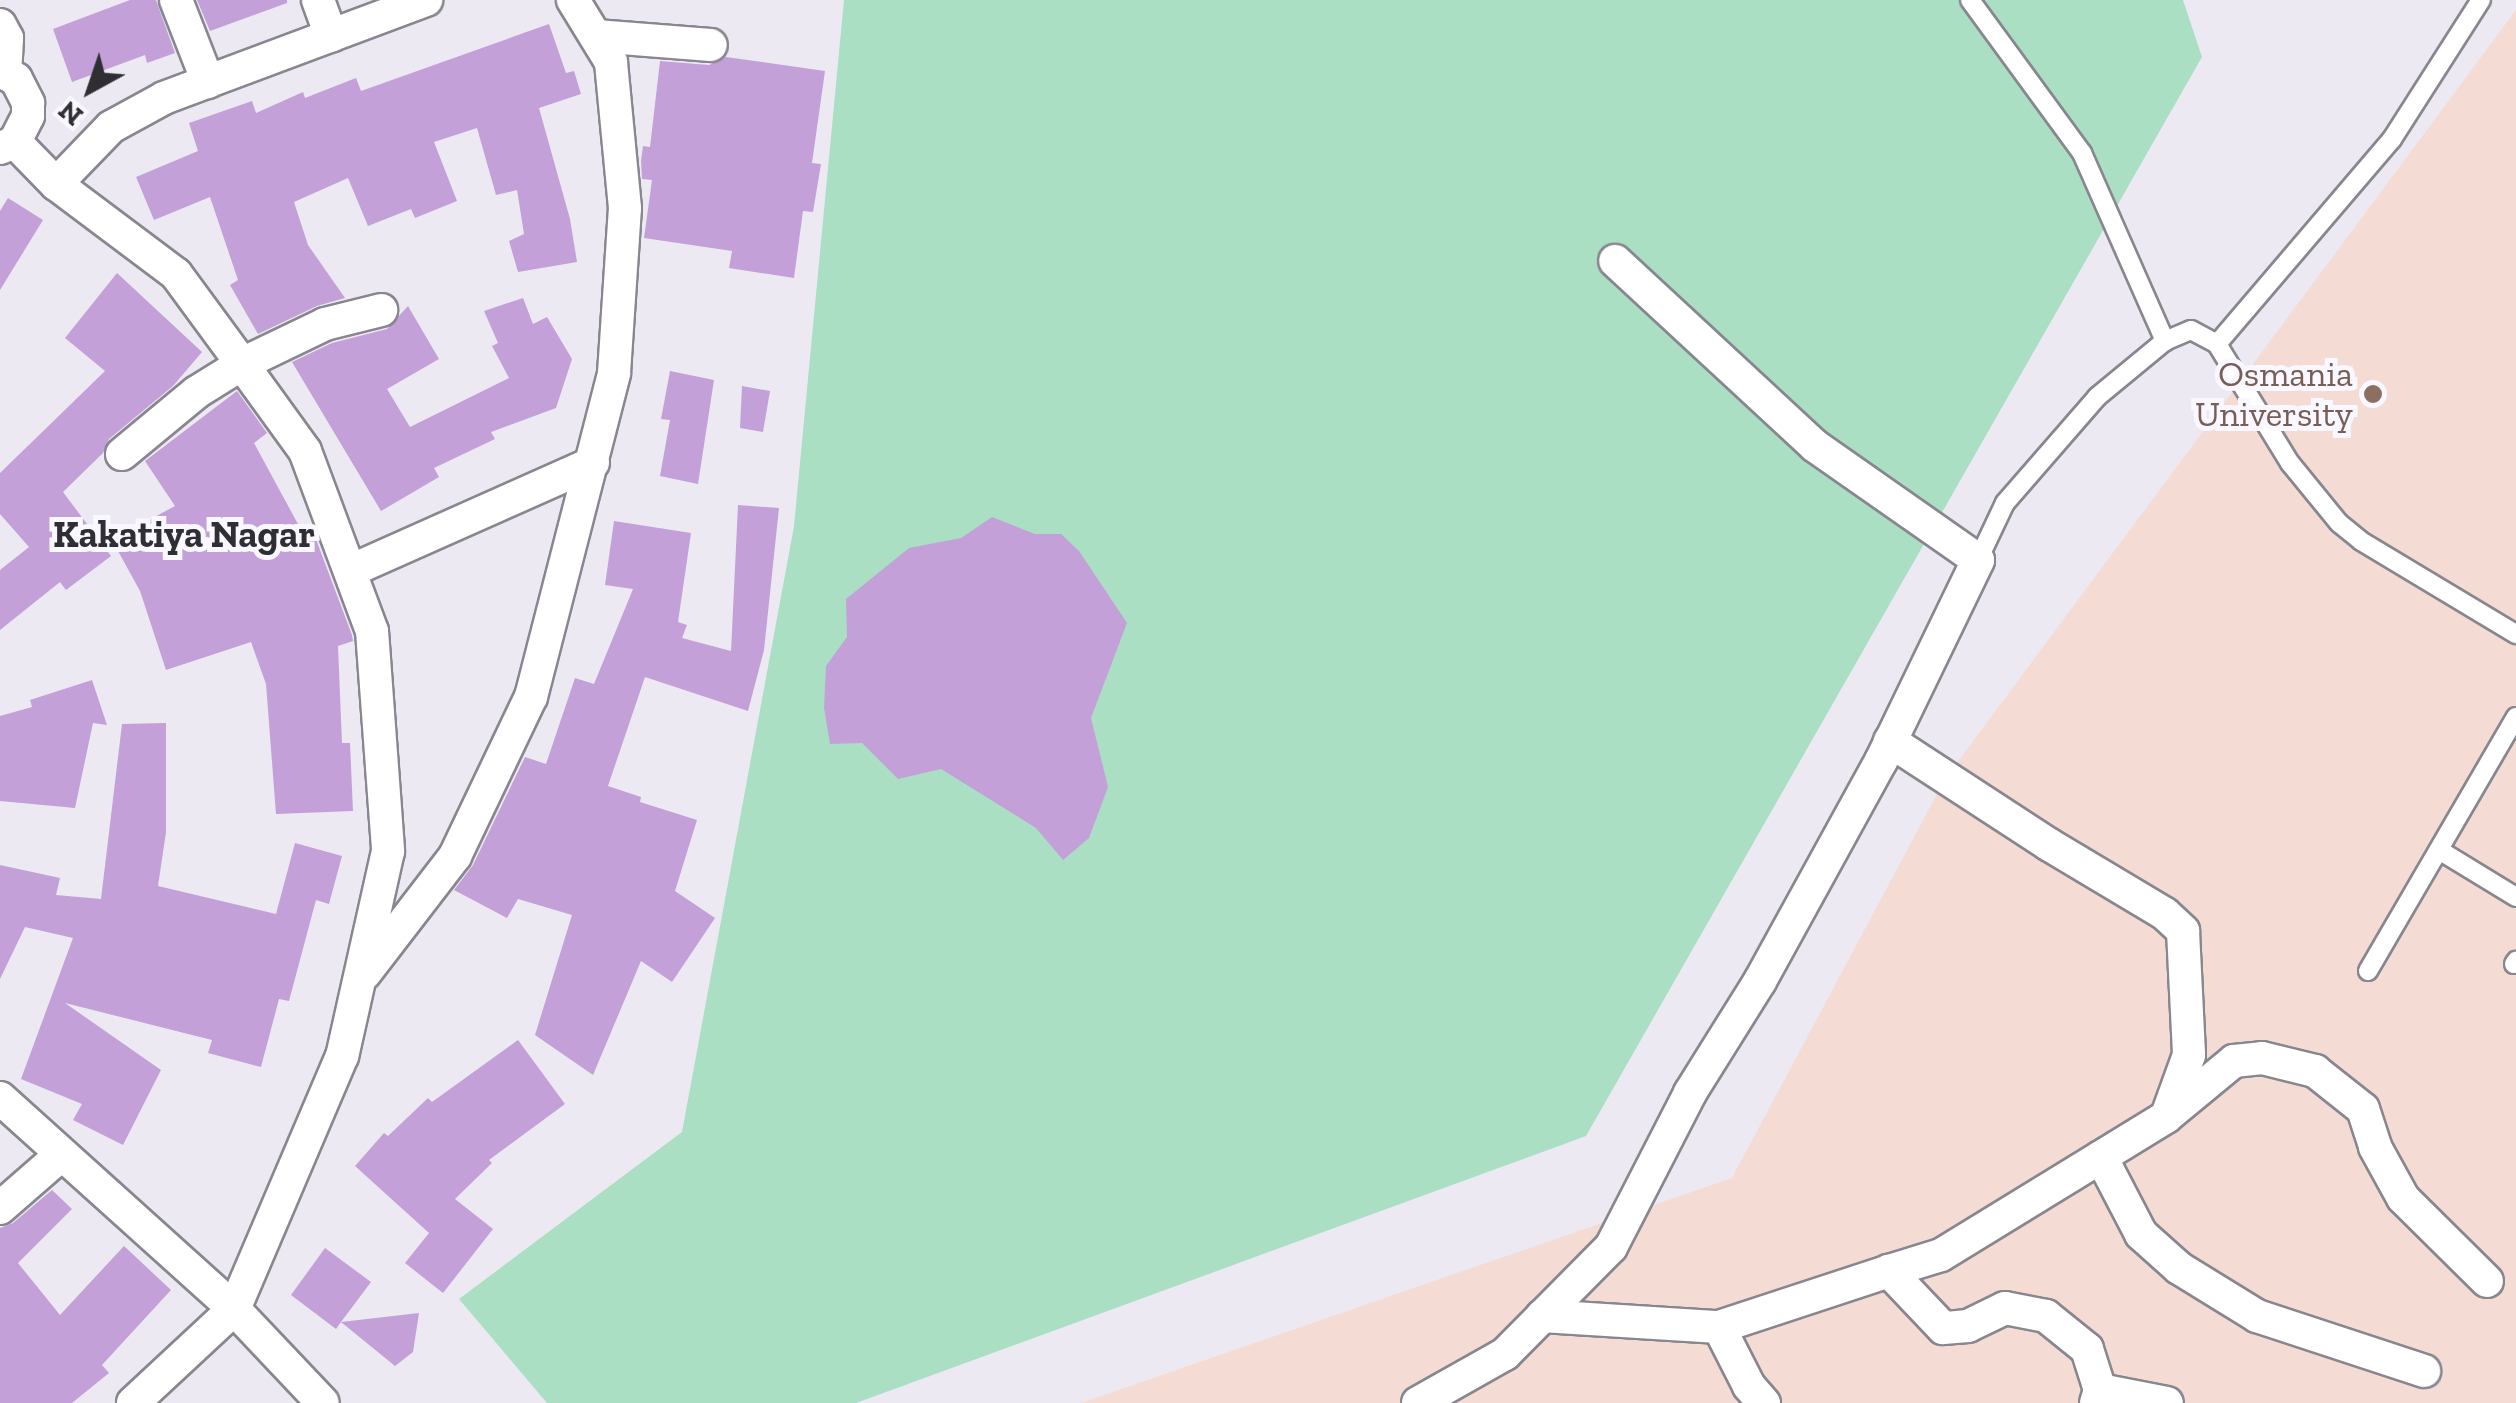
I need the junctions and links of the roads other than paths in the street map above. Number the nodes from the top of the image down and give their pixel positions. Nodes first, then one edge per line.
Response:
1 (176, 0) edge
2 (426, 0) edge
3 (1970, 0) edge
4 (2481, 0) edge
5 (576, 1) edge
6 (329, 11) edge
7 (0, 25) edge
8 (596, 36) junction
9 (711, 45) dead end
10 (2, 71) edge
11 (208, 82) junction
12 (8, 145) edge
13 (56, 184) junction
14 (1615, 261) dead end
15 (381, 310) dead end
16 (2165, 341) junction
17 (2216, 344) junction
18 (242, 364) junction
19 (122, 454) dead end
20 (592, 464) junction
21 (1978, 560) junction
22 (350, 571) junction
23 (2516, 634) edge
24 (2516, 717) edge
25 (1890, 741) junction
26 (2439, 850) junction
27 (2516, 897) edge
28 (2368, 971) dead end
29 (359, 980) junction
30 (0, 1098) edge
31 (2166, 1118) junction
32 (62, 1154) junction
33 (2101, 1157) junction
34 (0, 1208) edge
35 (1889, 1271) junction
36 (2487, 1280) dead end
37 (234, 1310) junction
38 (1542, 1316) junction
39 (1720, 1327) junction
40 (2424, 1372) dead end
41 (2098, 1397) edge
42 (134, 1403) edge
43 (323, 1403) edge
44 (1418, 1403) edge
45 (1764, 1403) edge
46 (2167, 1403) edge

1 - 11 street
2 - 6 street
3 - 16 lane
4 - 17 lane
5 - 8 street
6 - 11 street
7 - 10 street
8 - 9 street
8 - 20 street
10 - 12 street
11 - 13 street
12 - 13 street
13 - 18 street
14 - 21 street
15 - 18 street
16 - 17 lane
16 - 21 lane
17 - 23 lane
18 - 19 street
18 - 22 street
20 - 22 street
20 - 29 street
21 - 25 street
22 - 29 street
24 - 26 lane
25 - 31 street
25 - 38 street
26 - 27 lane
26 - 28 lane
29 - 37 street
30 - 32 street
31 - 33 street
31 - 36 street
32 - 34 street
32 - 37 street
33 - 35 street
33 - 40 street
35 - 39 street
35 - 41 street
37 - 42 street
37 - 43 street
38 - 39 street
38 - 44 street
39 - 45 street
41 - 46 street

